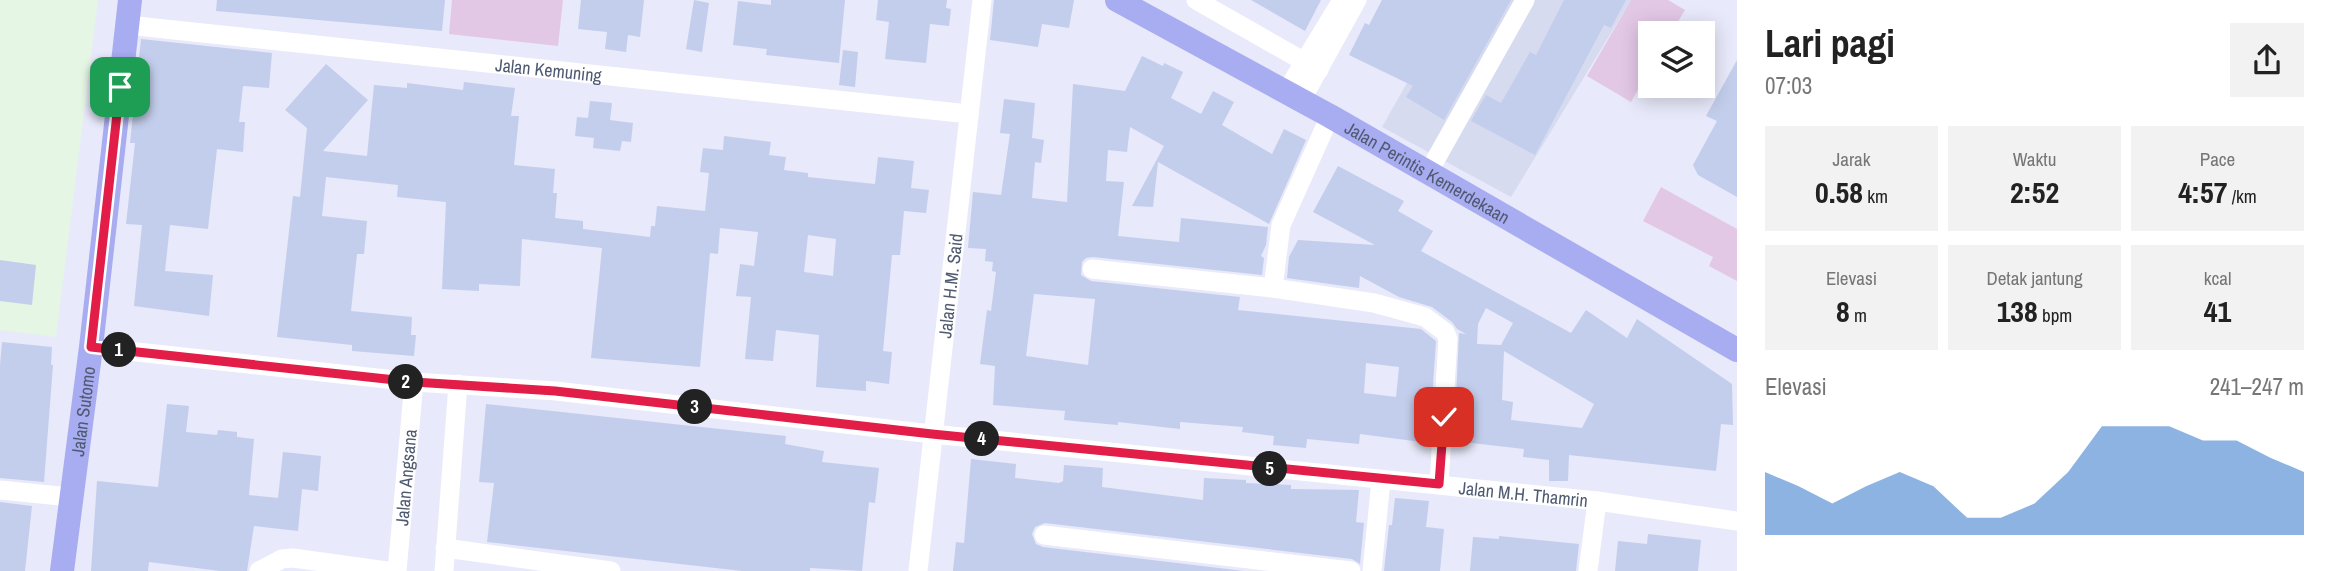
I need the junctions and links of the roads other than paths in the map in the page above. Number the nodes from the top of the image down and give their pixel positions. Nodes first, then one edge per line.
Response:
1 (130, 0) edge
2 (982, 0) edge
3 (1117, 0) edge
4 (1196, 0) edge
5 (1342, 0) edge
6 (1357, 0) edge
7 (1525, 0) edge
8 (127, 25) junction
9 (1312, 65) junction
10 (1294, 96) junction
11 (969, 114) junction
12 (1330, 116) junction
13 (1428, 173) junction
14 (1092, 269) dead end
15 (1273, 288) junction
16 (91, 347) junction
17 (1737, 350) edge
18 (414, 382) junction
19 (458, 384) junction
20 (932, 434) junction
21 (1381, 480) junction
22 (1439, 484) junction
23 (0, 490) edge
24 (70, 497) junction
25 (1597, 501) junction
26 (1737, 521) edge
27 (1044, 535) dead end
28 (445, 548) junction
29 (62, 571) edge
30 (259, 571) edge
31 (387, 571) edge
32 (397, 571) edge
33 (444, 571) edge
34 (611, 571) edge
35 (918, 571) edge
36 (1352, 571) edge
37 (1372, 571) edge
38 (1588, 571) edge

1 - 8 main road, Jalan Sutomo
2 - 11 street, Jalan H.M. Said
3 - 10 main road, Jalan Perintis Kemerdekaan
4 - 9 street
5 - 9 street
6 - 9 street
7 - 13 street
8 - 11 street, Jalan Kemuning
8 - 16 main road, Jalan Sutomo
9 - 10 street
10 - 12 main road, Jalan Perintis Kemerdekaan
11 - 20 street, Jalan H.M. Said
12 - 13 main road, Jalan Perintis Kemerdekaan
12 - 15 street
13 - 17 main road, Jalan Perintis Kemerdekaan
14 - 15 street
15 - 22 street
16 - 18 street, Jalan M.H. Thamrin
16 - 24 main road, Jalan Sutomo
18 - 19 street, Jalan M.H. Thamrin
18 - 32 street, Jalan Angsana
19 - 20 street, Jalan M.H. Thamrin
19 - 28 street
20 - 21 street, Jalan M.H. Thamrin
20 - 35 street, Jalan H.M. Said
21 - 22 street, Jalan M.H. Thamrin
21 - 37 street
22 - 25 street, Jalan M.H. Thamrin
23 - 24 street
24 - 29 main road, Jalan Sutomo
25 - 26 street, Jalan M.H. Thamrin
25 - 38 street
27 - 36 street
28 - 33 street
28 - 34 street
30 - 31 street

